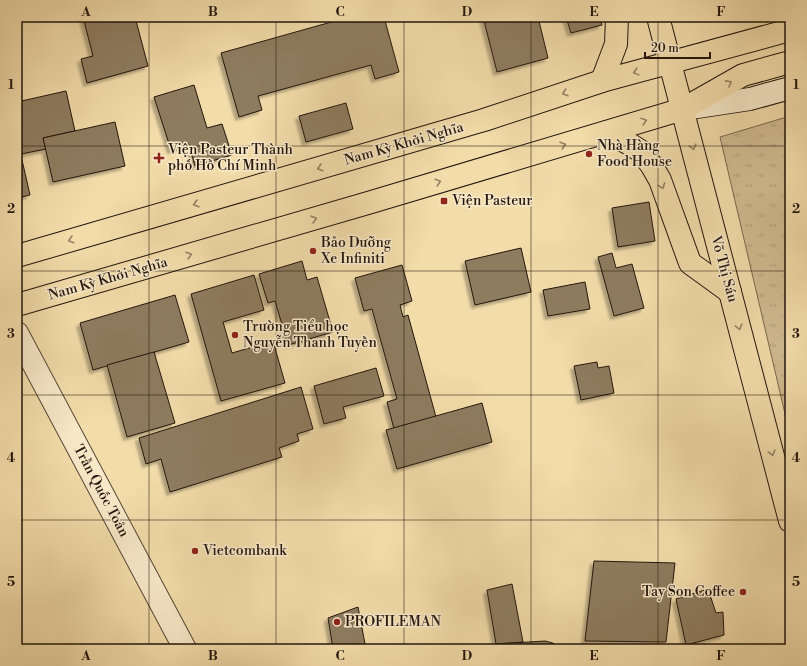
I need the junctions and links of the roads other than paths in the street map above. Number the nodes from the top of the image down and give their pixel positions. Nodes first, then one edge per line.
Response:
1 (617, 17) edge
2 (658, 17) edge
3 (790, 30) edge
4 (790, 62) edge
5 (670, 63) junction
6 (602, 81) junction
7 (790, 88) edge
8 (683, 109) junction
9 (607, 132) junction
10 (17, 256) edge
11 (730, 292) junction
12 (17, 305) edge
13 (17, 333) edge
14 (790, 521) edge
15 (185, 649) edge

1 - 6 main road
2 - 5 main road, Võ Thị Sáu
3 - 5 main road, Nam Kỳ Khởi Nghĩa
8 -> 4 main road, Nam Kỳ Khởi Nghĩa
5 -> 6 main road, Nam Kỳ Khởi Nghĩa
5 - 8 main road, Võ Thị Sáu
6 -> 10 main road, Nam Kỳ Khởi Nghĩa
7 - 8 street, Nam Kỳ Khởi Nghĩa
9 -> 8 main road, Nam Kỳ Khởi Nghĩa
8 -> 11 main road, Võ Thị Sáu
9 -> 11 main road
12 -> 9 main road, Nam Kỳ Khởi Nghĩa
11 -> 14 main road, Võ Thị Sáu
13 - 15 street, Trần Quốc Toản

